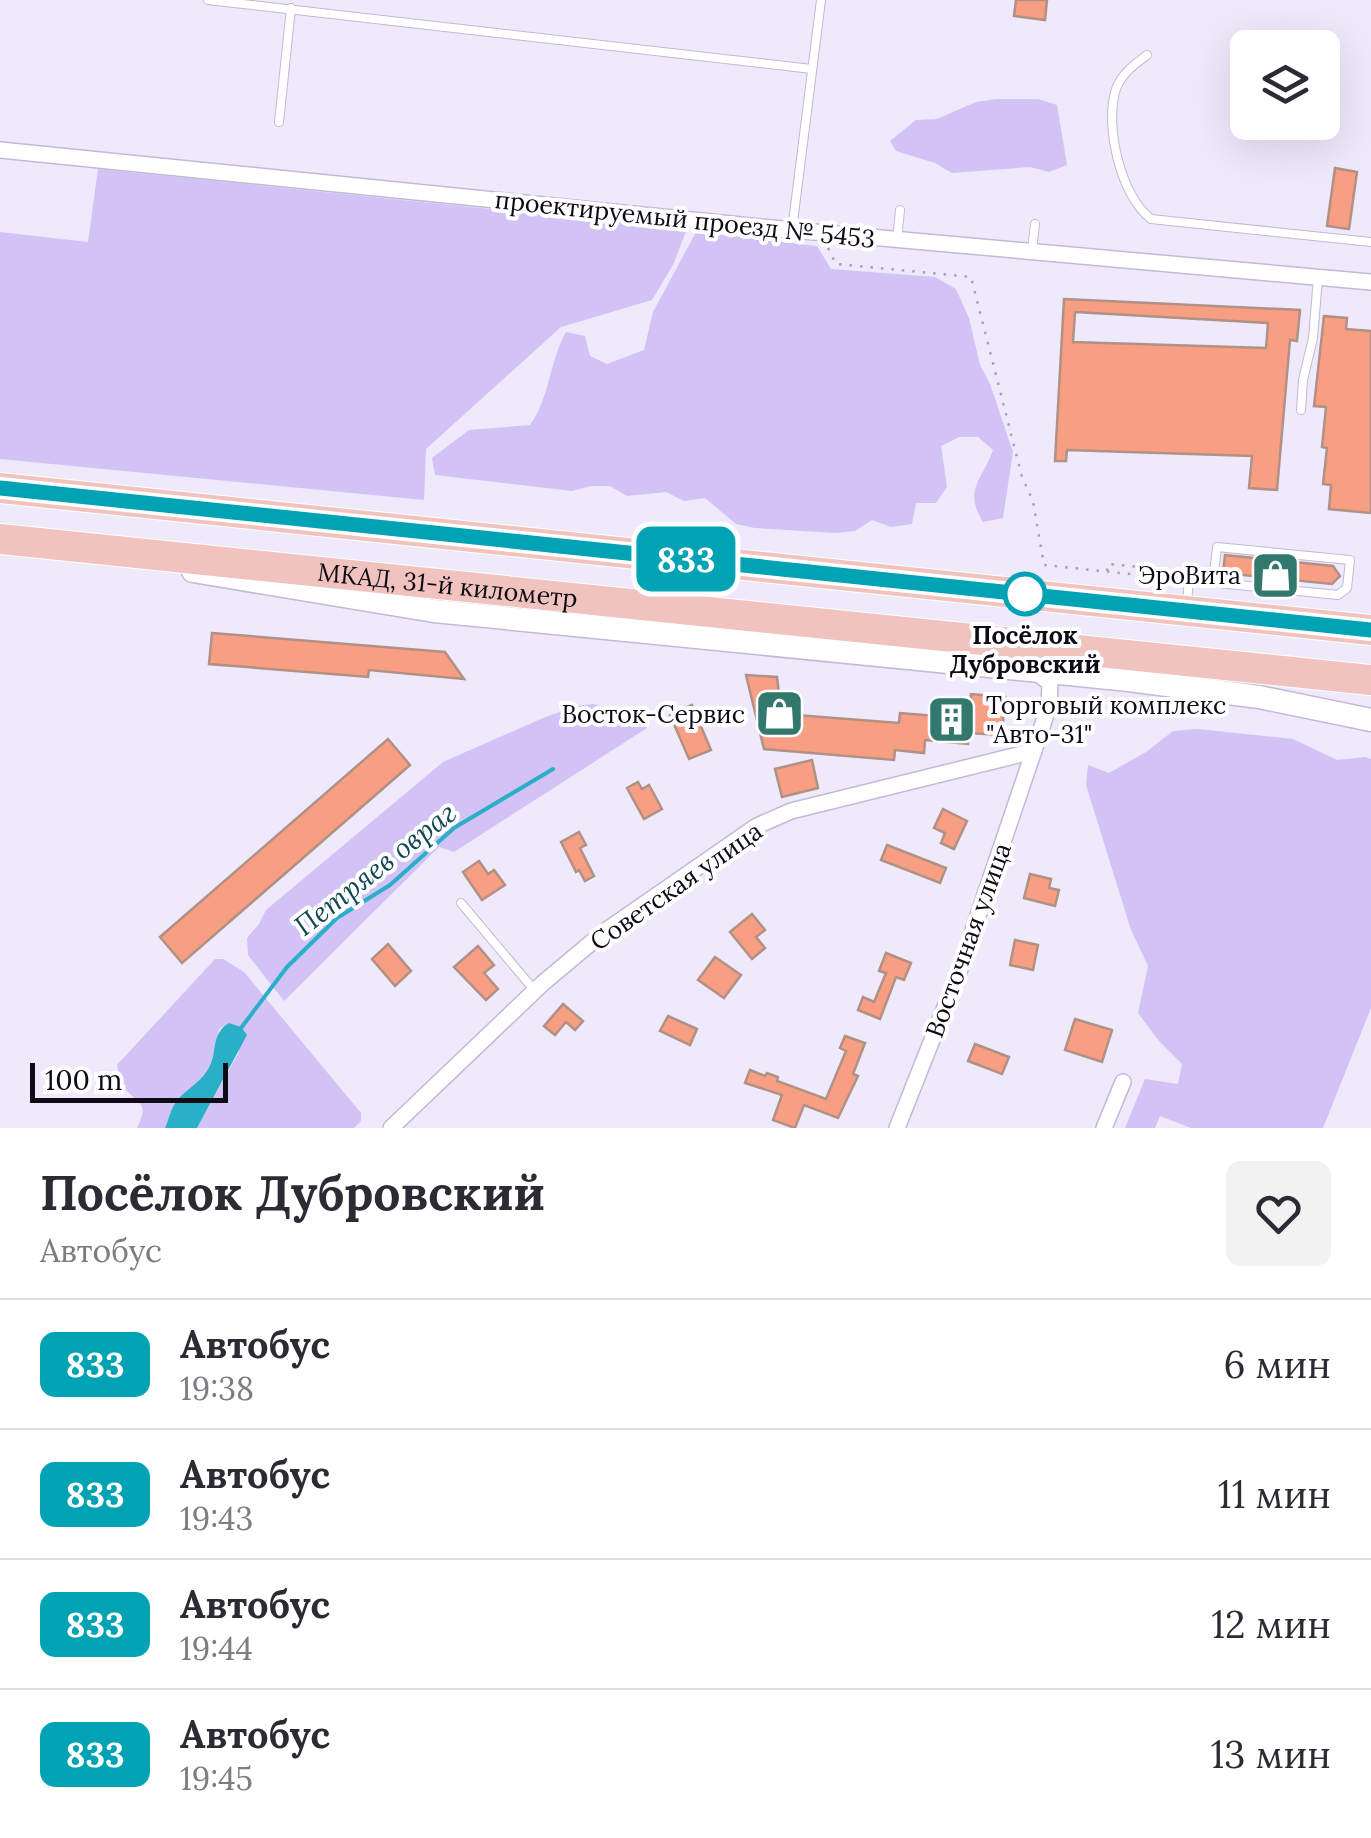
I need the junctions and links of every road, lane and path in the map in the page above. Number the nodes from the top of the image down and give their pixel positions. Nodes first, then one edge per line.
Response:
1 (208, 0) edge
2 (821, 0) edge
3 (292, 8) junction
4 (1147, 55) dead end
5 (812, 69) junction
6 (280, 122) dead end
7 (0, 150) edge
8 (900, 210) dead end
9 (1034, 224) dead end
10 (792, 230) junction
11 (822, 232) junction
12 (897, 240) junction
13 (1371, 242) edge
14 (1032, 252) junction
15 (1318, 278) junction
16 (1371, 282) edge
17 (1301, 410) dead end
18 (0, 488) edge
19 (0, 539) edge
20 (92, 549) junction
21 (1150, 568) dead end
22 (1107, 572) junction
23 (1213, 583) junction
24 (1187, 595) junction
25 (1371, 630) edge
26 (1032, 671) junction
27 (1371, 680) edge
28 (1096, 686) junction
29 (1259, 696) junction
30 (1096, 702) junction
31 (1049, 706) junction
32 (1137, 706) dead end
33 (1371, 706) edge
34 (1371, 720) edge
35 (1034, 751) junction
36 (461, 903) dead end
37 (536, 991) junction
38 (1123, 1082) dead end
39 (391, 1128) edge
40 (898, 1128) edge
41 (1104, 1128) edge

1 - 3 lane
2 - 5 lane
3 - 5 lane
3 - 6 lane
4 - 13 lane
5 - 10 lane
7 - 10 street, проектируемый проезд № 5453
8 - 12 lane
9 - 14 lane
10 - 11 street, проектируемый проезд № 5453
11 - 12 street, проектируемый проезд № 5453
11 - 22 path
12 - 14 street, проектируемый проезд № 5453
14 - 15 street, проектируемый проезд № 5453
15 - 16 street, проектируемый проезд № 5453
15 - 17 lane
18 - 24 highway, МКАД, 31-й километр
19 - 20 highway, МКАД, 31-й километр
20 - 26 main road
20 - 27 highway, МКАД, 31-й километр
21 - 22 path
22 - 24 path
23 - 23 lane
23 - 24 lane
24 - 25 highway, МКАД, 31-й километр
26 - 28 main road
26 - 31 street
28 - 29 main road
28 - 30 path
28 - 31 street
29 - 33 main road
29 - 34 main road
30 - 31 path
30 - 32 path
31 - 35 street
35 - 37 street, Советская улица
35 - 40 street, Восточная улица
36 - 37 lane
37 - 39 street, Советская улица
38 - 41 street

